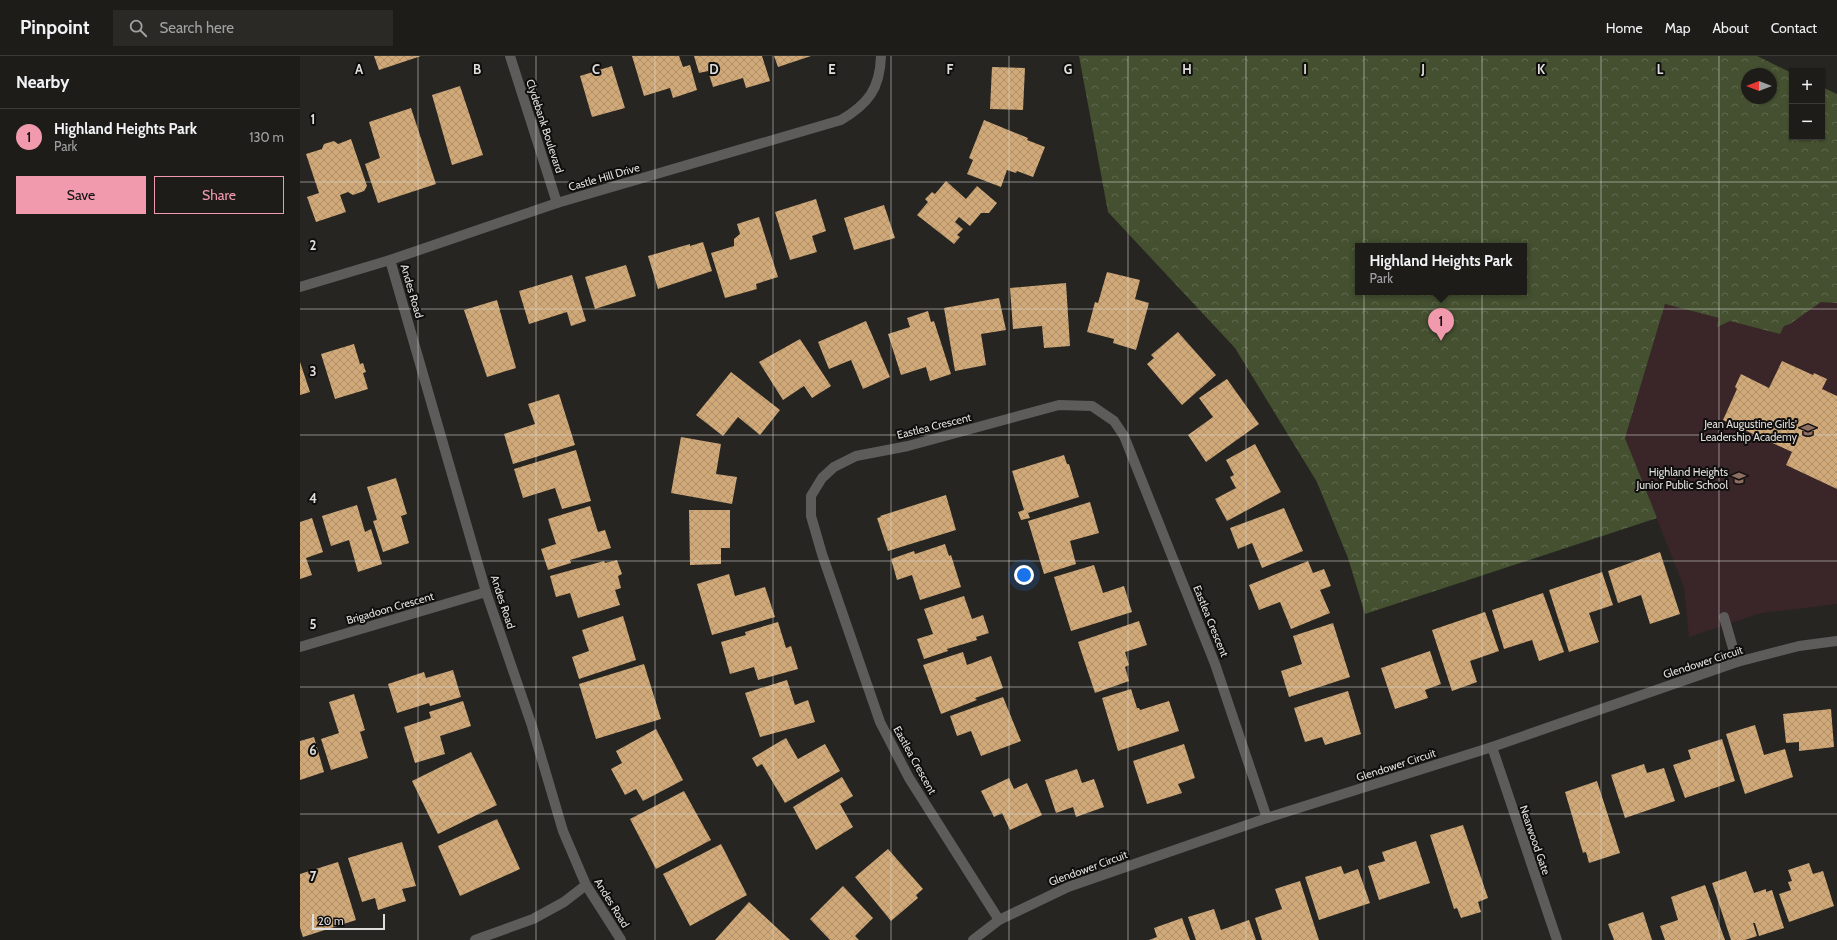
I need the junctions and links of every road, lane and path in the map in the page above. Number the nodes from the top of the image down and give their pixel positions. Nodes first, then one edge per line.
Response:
1 (510, 56) edge
2 (881, 56) edge
3 (557, 203) junction
4 (390, 260) junction
5 (300, 287) edge
6 (486, 592) junction
7 (1724, 617) dead end
8 (1837, 641) edge
9 (300, 647) edge
10 (1738, 662) junction
11 (1492, 746) junction
12 (1267, 818) junction
13 (586, 885) junction
14 (999, 920) junction
15 (475, 940) edge
16 (621, 940) edge
17 (973, 940) edge
18 (1557, 940) edge

1 - 3 street, Clydebank Boulevard
2 - 3 street, Castle Hill Drive
3 - 4 street, Castle Hill Drive
4 - 5 street, Castle Hill Drive
4 - 6 street, Andes Road
6 - 9 street, Brigadoon Crescent
6 - 13 street, Andes Road
7 - 10 street
8 - 10 street, Glendower Circuit
10 - 11 street, Glendower Circuit
11 - 12 street, Glendower Circuit
11 - 18 street, Nearwood Gate
12 - 14 street, Glendower Circuit
12 - 14 street, Eastlea Crescent
13 - 15 street
13 - 16 street, Andes Road
14 - 17 street, Glendower Circuit

